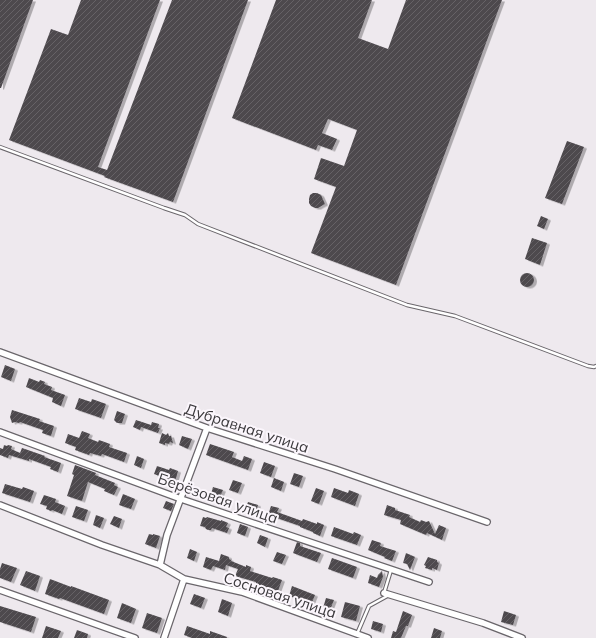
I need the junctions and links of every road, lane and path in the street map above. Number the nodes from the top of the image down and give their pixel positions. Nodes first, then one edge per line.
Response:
1 (0, 147) edge
2 (0, 352) edge
3 (596, 366) edge
4 (207, 428) junction
5 (0, 432) edge
6 (181, 498) junction
7 (0, 505) edge
8 (488, 522) dead end
9 (160, 565) junction
10 (392, 569) junction
11 (184, 579) junction
12 (430, 582) dead end
13 (0, 590) edge
14 (387, 594) junction
15 (357, 634) junction
16 (135, 638) edge
17 (164, 638) edge
18 (368, 638) edge
19 (522, 638) edge

1 - 3 lane
2 - 4 street, Дубравная улица
4 - 6 street
4 - 8 street, Дубравная улица
5 - 6 street, Берёзовая улица
6 - 9 street
6 - 10 street, Берёзовая улица
7 - 9 street
9 - 11 street, Сосновая улица
10 - 12 street, Берёзовая улица
10 - 14 lane
11 - 15 street, Сосновая улица
11 - 17 street
13 - 16 street
14 - 15 lane
14 - 19 street
15 - 18 street, Сосновая улица

